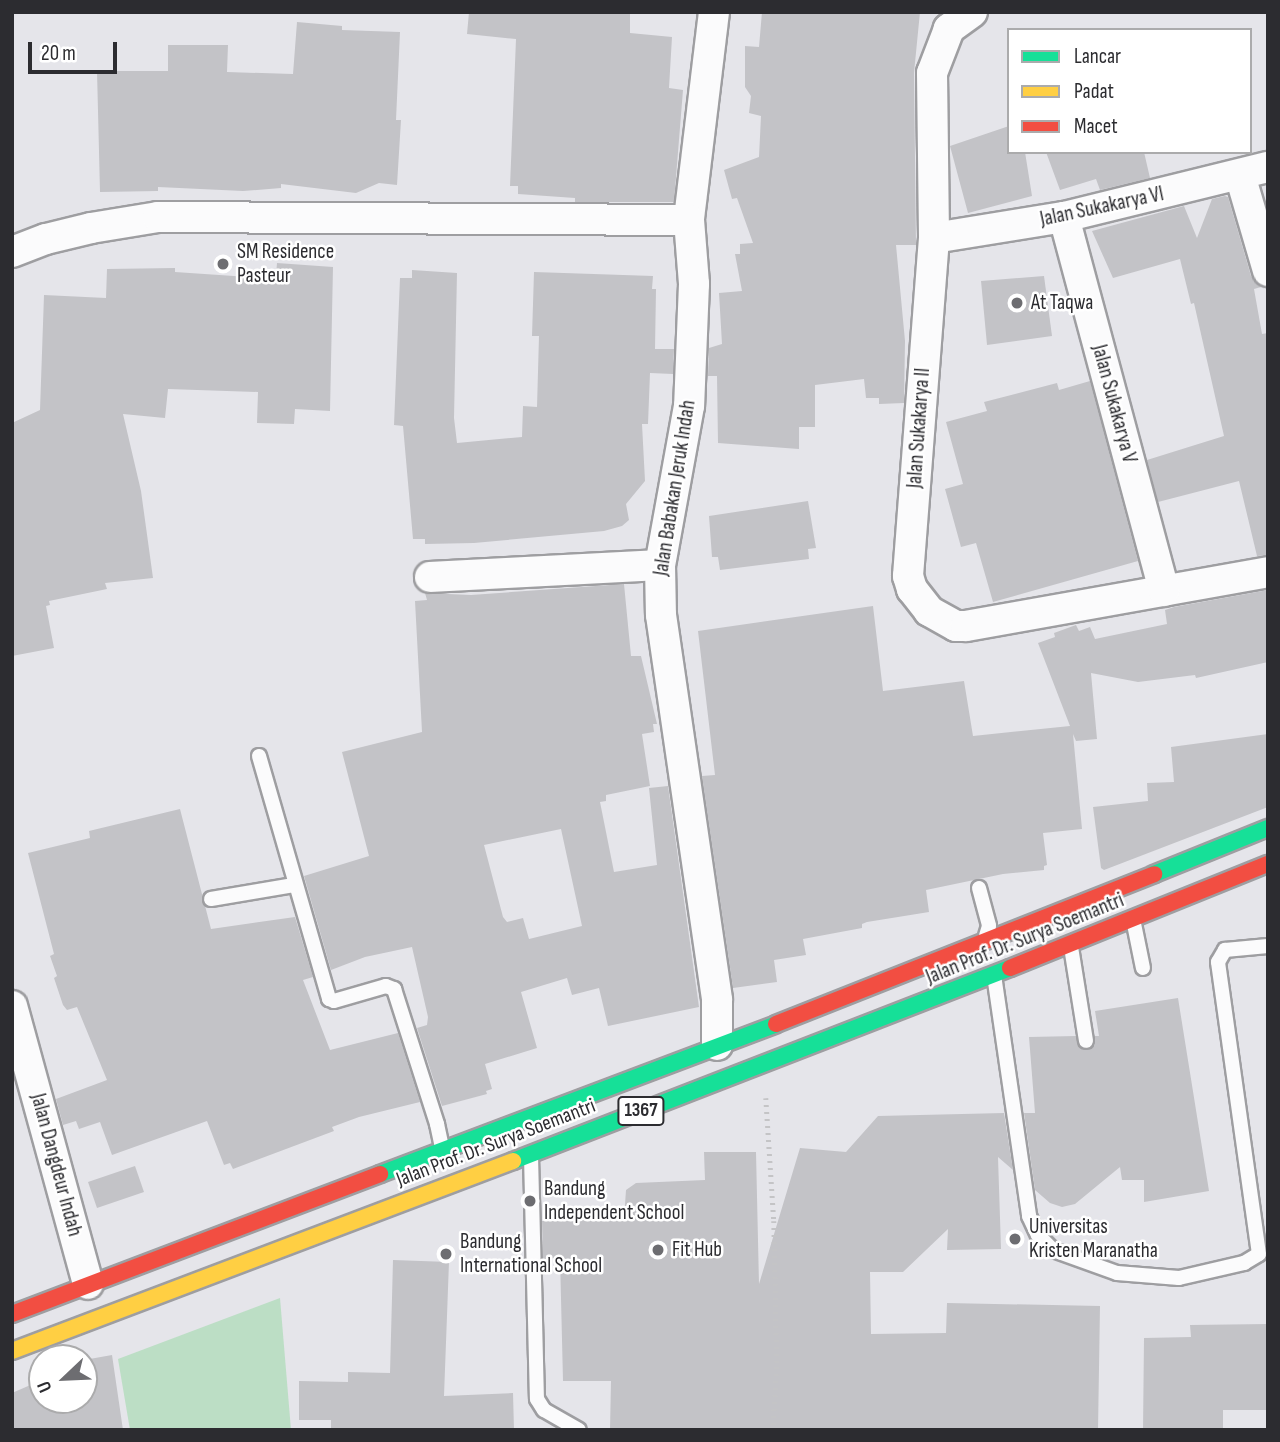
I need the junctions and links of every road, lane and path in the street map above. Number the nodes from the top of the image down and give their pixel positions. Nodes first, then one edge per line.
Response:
1 (714, 12) edge
2 (972, 12) edge
3 (1254, 171) edge
4 (1064, 217) junction
5 (689, 220) junction
6 (934, 238) junction
7 (12, 252) edge
8 (1268, 271) edge
9 (660, 565) junction
10 (1268, 572) edge
11 (430, 577) dead end
12 (1164, 591) junction
13 (259, 757) dead end
14 (1268, 828) edge
15 (1268, 864) edge
16 (294, 885) junction
17 (979, 888) dead end
18 (211, 899) dead end
19 (1133, 918) junction
20 (985, 941) junction
21 (1070, 942) junction
22 (1268, 946) edge
23 (1143, 968) dead end
24 (994, 974) junction
25 (12, 1006) edge
26 (1086, 1041) dead end
27 (717, 1045) junction
28 (765, 1065) junction
29 (442, 1150) junction
30 (531, 1152) junction
31 (88, 1284) junction
32 (12, 1314) edge
33 (12, 1351) edge
34 (579, 1430) edge
35 (773, 1430) edge

1 - 5 street, Jalan Babakan Jeruk Indah
2 - 6 street, Jalan Sukakarya II
3 - 4 street, Jalan Sukakarya VI
3 - 8 street
4 - 6 street, Jalan Sukakarya VI
4 - 12 street, Jalan Sukakarya V
5 - 7 street
5 - 9 street, Jalan Babakan Jeruk Indah
6 - 12 street, Jalan Sukakarya II
9 - 11 street
9 - 27 street, Jalan Babakan Jeruk Indah
10 - 12 street, Jalan Sukakarya II
13 - 16 lane
14 - 20 main road, Jalan Prof. Dr. Surya Soemantri / 1367
15 - 19 main road, Jalan Prof. Dr. Surya Soemantri / 1367
16 - 18 lane
16 - 29 lane
17 - 20 lane
19 - 21 main road, Jalan Prof. Dr. Surya Soemantri / 1367
19 - 23 lane
20 - 27 main road, Jalan Prof. Dr. Surya Soemantri / 1367
21 - 24 main road, Jalan Prof. Dr. Surya Soemantri / 1367
21 - 26 lane
22 - 24 lane
24 - 28 main road, Jalan Prof. Dr. Surya Soemantri / 1367
25 - 31 street, Jalan Dangdeur Indah
27 - 29 main road, Jalan Prof. Dr. Surya Soemantri / 1367
28 - 30 main road, Jalan Prof. Dr. Surya Soemantri / 1367
28 - 35 path
29 - 31 main road, Jalan Prof. Dr. Surya Soemantri / 1367
30 - 33 main road, Jalan Prof. Dr. Surya Soemantri / 1367
30 - 34 lane
31 - 32 main road, Jalan Prof. Dr. Surya Soemantri / 1367

